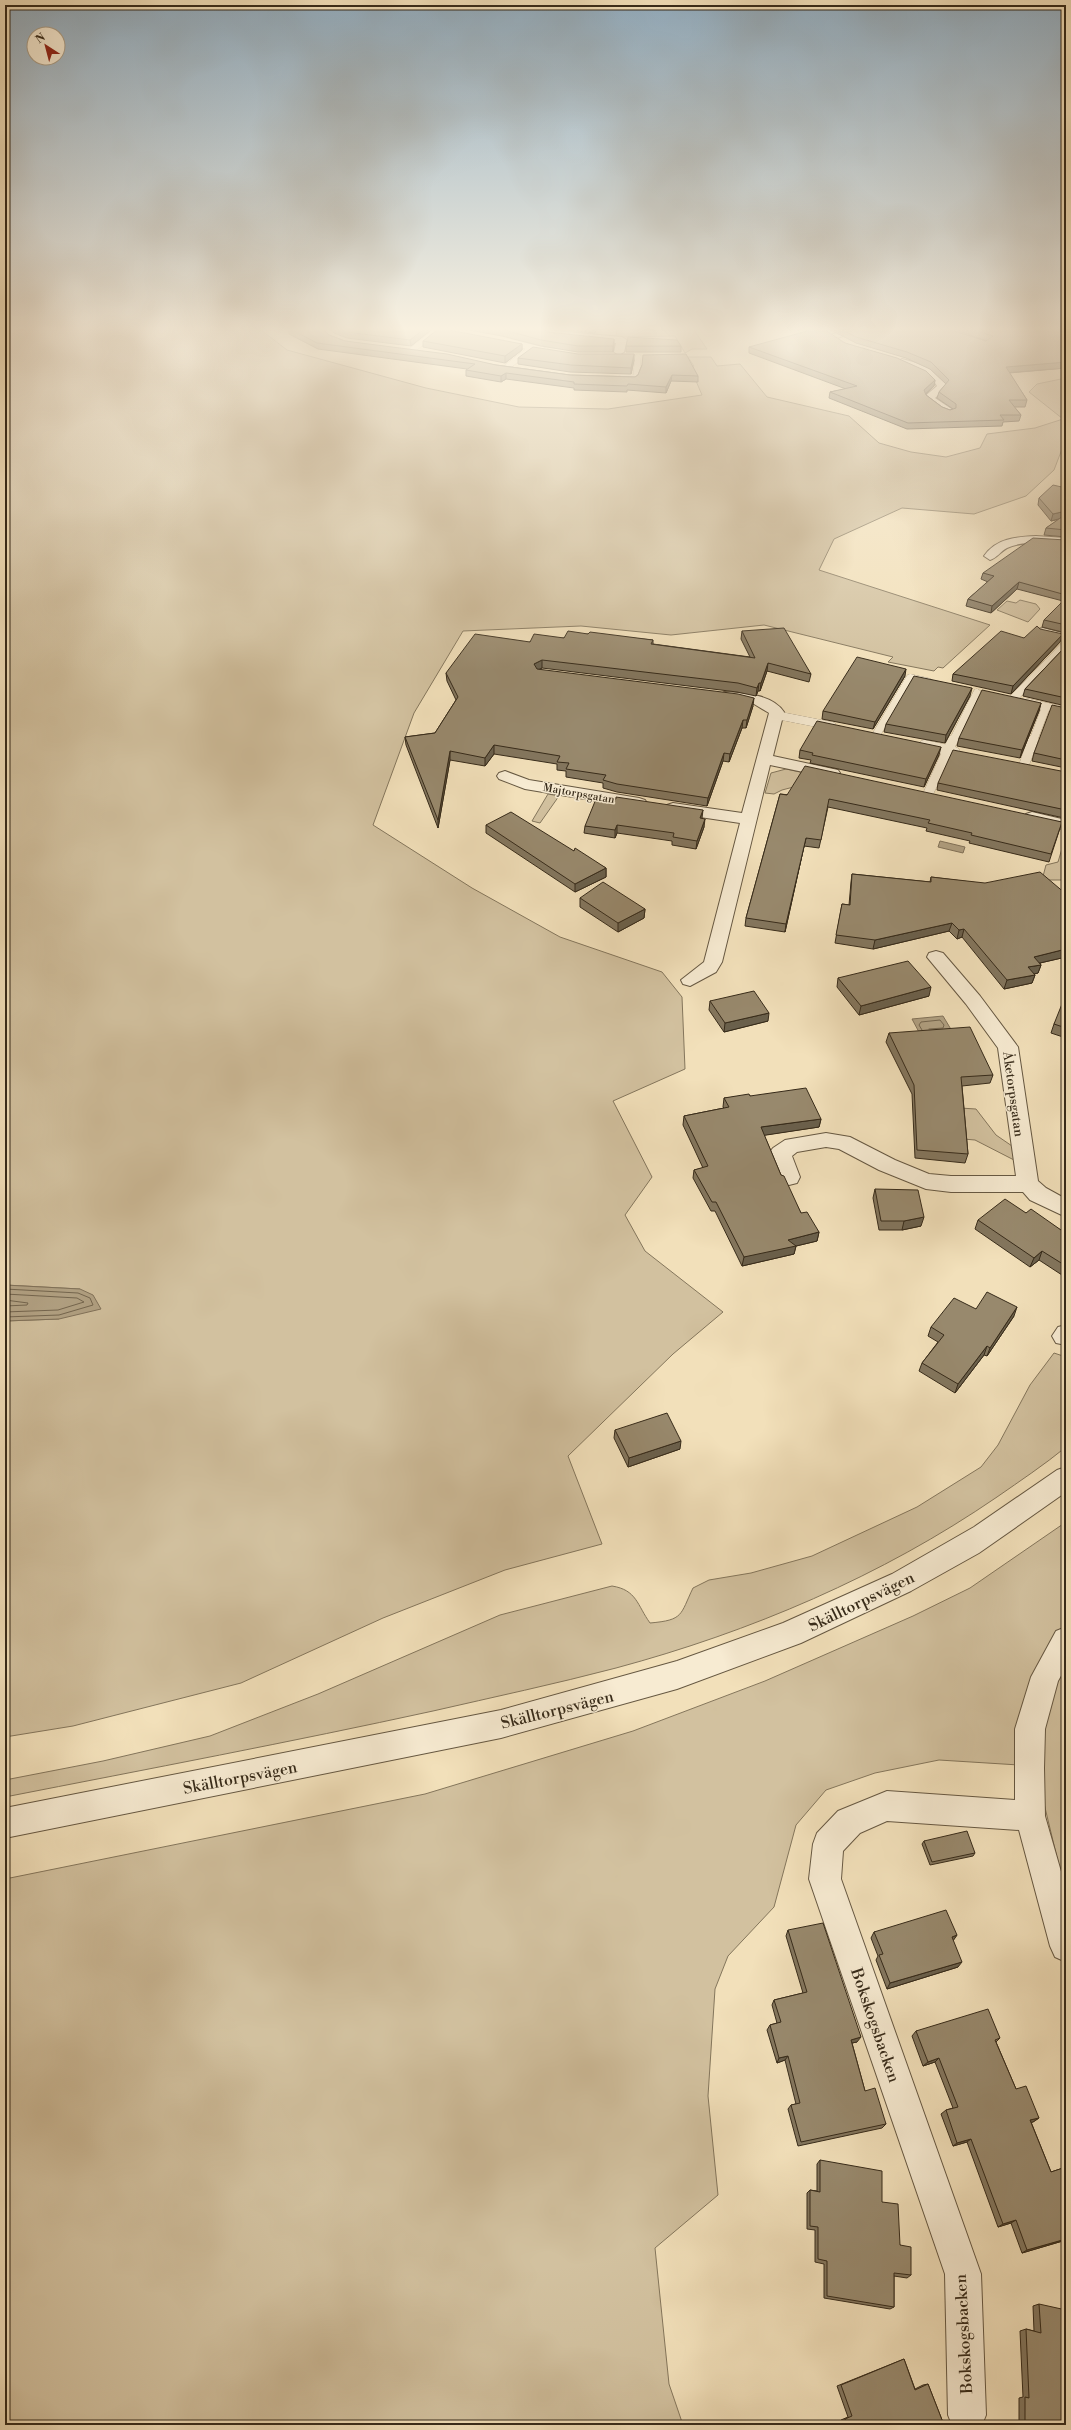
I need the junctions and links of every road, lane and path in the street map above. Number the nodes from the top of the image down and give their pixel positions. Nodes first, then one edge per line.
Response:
1 (1066, 542) edge
2 (990, 556) dead end
3 (1042, 632) edge
4 (1066, 638) edge
5 (1066, 644) edge
6 (935, 684) edge
7 (977, 693) edge
8 (710, 694) edge
9 (1046, 707) junction
10 (1066, 710) edge
11 (776, 715) junction
12 (838, 727) edge
13 (876, 735) edge
14 (912, 743) edge
15 (948, 750) junction
16 (963, 753) edge
17 (764, 759) junction
18 (1024, 765) edge
19 (505, 776) dead end
20 (850, 777) edge
21 (928, 794) edge
22 (1017, 814) edge
23 (749, 819) junction
24 (1066, 825) edge
25 (936, 957) dead end
26 (690, 980) dead end
27 (789, 1177) dead end
28 (1028, 1184) junction
29 (1066, 1209) edge
30 (1066, 1478) edge
31 (1066, 1640) edge
32 (1030, 1816) junction
33 (5, 1823) edge
34 (1066, 1946) edge
35 (967, 2415) dead end

1 - 2 street
3 - 4 street
5 - 9 lane
6 - 13 lane
7 - 15 lane
8 - 11 street
9 - 10 lane
9 - 18 lane
11 - 12 lane
11 - 17 street
14 - 15 lane
15 - 16 lane
15 - 21 lane
17 - 20 street
17 - 23 street
19 - 23 street, Majtorpsgatan
22 - 24 street
23 - 26 street
25 - 28 street, Åketorpsgatan
27 - 28 street
28 - 29 street
30 - 33 street, Skälltorpsvägen
31 - 32 street
32 - 34 street
32 - 35 street, Bokskogsbacken

